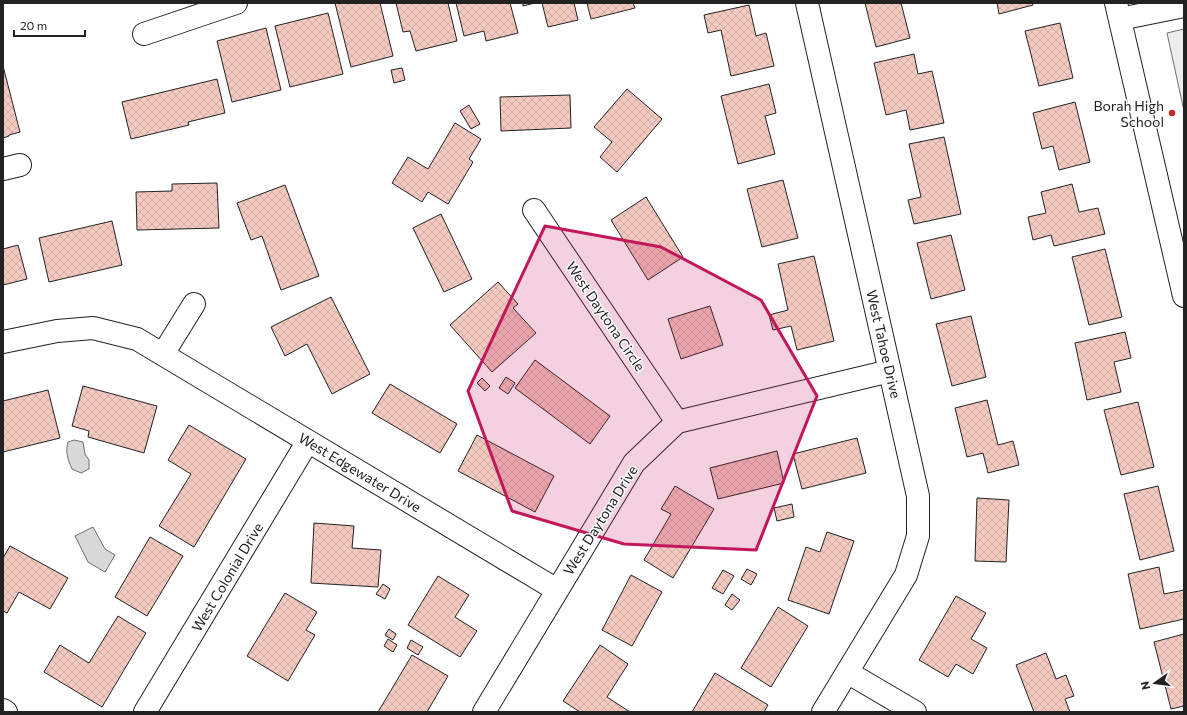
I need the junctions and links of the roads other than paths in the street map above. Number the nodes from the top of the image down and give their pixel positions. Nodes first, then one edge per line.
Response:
1 (236, 3) edge
2 (807, 3) edge
3 (1184, 6) edge
4 (1118, 11) edge
5 (144, 34) dead end
6 (534, 210) dead end
7 (1184, 291) edge
8 (194, 304) dead end
9 (3, 342) edge
10 (163, 354) junction
11 (890, 371) junction
12 (677, 422) junction
13 (308, 441) junction
14 (557, 590) junction
15 (847, 672) junction
16 (3, 710) edge
17 (6, 712) edge
18 (145, 712) edge
19 (484, 712) edge
20 (823, 712) edge
21 (915, 712) edge

1 - 5 street
2 - 11 street, West Tahoe Drive
3 - 4 street
4 - 7 street
6 - 12 street, West Daytona Circle
8 - 10 street
9 - 10 street, West Edgewater Drive
10 - 13 street, West Edgewater Drive
11 - 12 street
11 - 15 street, West Tahoe Drive
12 - 14 street, West Daytona Drive
13 - 14 street, West Edgewater Drive
13 - 18 street, West Colonial Drive
14 - 19 street, West Daytona Drive
15 - 20 street, West Tahoe Drive
15 - 21 street
16 - 17 street

